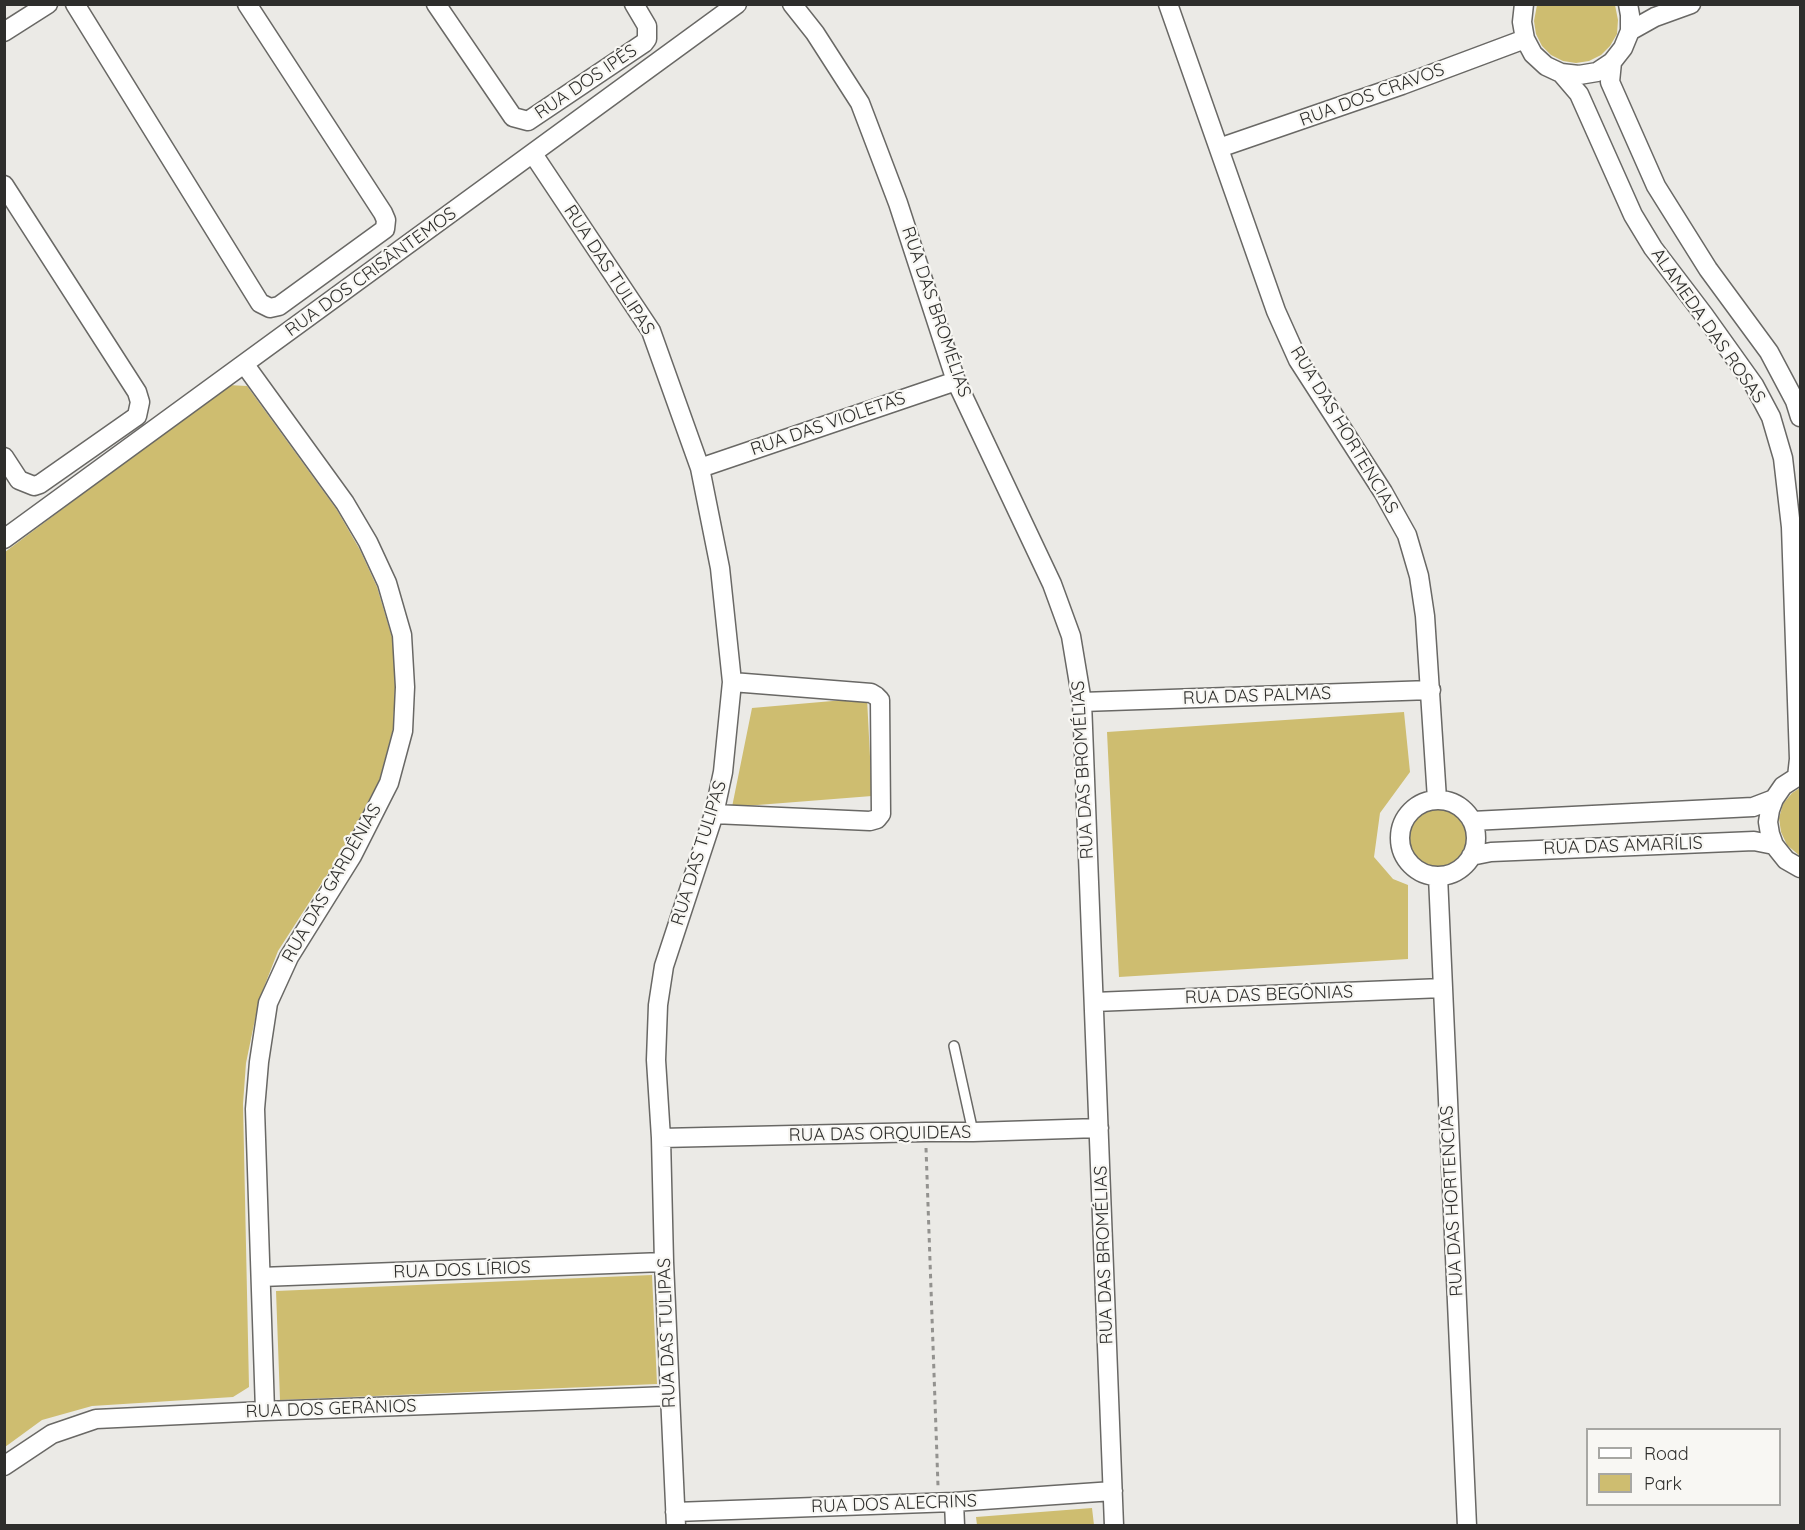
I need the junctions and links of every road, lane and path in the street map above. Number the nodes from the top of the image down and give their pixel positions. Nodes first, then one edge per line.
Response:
1 (48, 4) edge
2 (75, 4) edge
3 (247, 4) edge
4 (436, 4) edge
5 (634, 4) edge
6 (737, 4) edge
7 (792, 4) edge
8 (1168, 4) edge
9 (1524, 4) edge
10 (1628, 4) edge
11 (1691, 4) edge
12 (1630, 31) junction
13 (4, 32) edge
14 (1525, 39) junction
15 (1612, 62) junction
16 (1561, 73) junction
17 (1219, 148) junction
18 (533, 154) junction
19 (4, 185) edge
20 (245, 365) junction
21 (957, 381) junction
22 (1800, 417) edge
23 (4, 457) edge
24 (700, 468) junction
25 (4, 539) edge
26 (732, 682) junction
27 (1431, 690) junction
28 (1082, 702) junction
29 (1799, 776) edge
30 (1437, 799) junction
31 (1774, 799) junction
32 (714, 814) junction
33 (1472, 821) junction
34 (1774, 845) junction
35 (1472, 856) junction
36 (1800, 868) edge
37 (1438, 876) junction
38 (1443, 988) junction
39 (1094, 1002) junction
40 (954, 1046) dead end
41 (1099, 1128) junction
42 (926, 1132) junction
43 (973, 1132) junction
44 (661, 1138) junction
45 (664, 1263) junction
46 (261, 1276) junction
47 (670, 1396) junction
48 (265, 1411) junction
49 (4, 1466) edge
50 (1113, 1491) junction
51 (946, 1503) junction
52 (675, 1519) edge
53 (955, 1526) edge
54 (1114, 1526) edge
55 (1467, 1526) edge

1 - 13 street
2 - 3 street
4 - 5 street, RUA DOS IPÊS
6 - 18 street, RUA DOS CRISÂNTEMOS
7 - 21 street, RUA DAS BROMÉLIAS
8 - 17 street, RUA DAS HORTENCIAS
9 - 14 street
10 - 12 street
11 - 12 street
12 - 15 street
14 - 16 street, ALAMEDA DAS ROSAS
14 - 17 street, RUA DOS CRAVOS
15 - 16 street
15 - 22 street, ALAMEDA DAS ROSAS
16 - 29 street, ALAMEDA DAS ROSAS
17 - 27 street, RUA DAS HORTENCIAS
18 - 20 street, RUA DOS CRISÂNTEMOS
18 - 24 street, RUA DAS TULIPAS
19 - 23 street
20 - 25 street, RUA DOS CRISÂNTEMOS
20 - 46 street, RUA DAS GARDÊNIAS
21 - 24 street, RUA DAS VIOLETAS
21 - 28 street, RUA DAS BROMÉLIAS
24 - 26 street, RUA DAS TULIPAS
26 - 32 street, RUA DAS TULIPAS
26 - 32 street
27 - 28 street, RUA DAS PALMAS
27 - 30 street, RUA DAS HORTENCIAS
28 - 39 street, RUA DAS BROMÉLIAS
29 - 31 street
30 - 33 street
30 - 37 street
31 - 33 street, RUA DAS AMARÍLIS
31 - 34 street
32 - 44 street, RUA DAS TULIPAS
33 - 35 street
34 - 35 street, RUA DAS AMARÍLIS
34 - 36 street
35 - 37 street
37 - 38 street, RUA DAS HORTENCIAS
38 - 39 street, RUA DAS BEGÔNIAS
38 - 55 street, RUA DAS HORTENCIAS
39 - 41 street, RUA DAS BROMÉLIAS
40 - 43 lane
41 - 43 street, RUA DAS ORQUIDEAS
41 - 50 street, RUA DAS BROMÉLIAS
42 - 43 street, RUA DAS ORQUIDEAS
42 - 44 street, RUA DAS ORQUIDEAS
42 - 51 path
44 - 45 street, RUA DAS TULIPAS
45 - 46 street, RUA DOS LÍRIOS
45 - 47 street, RUA DAS TULIPAS
46 - 48 street, RUA DAS GARDÊNIAS
47 - 48 street, RUA DOS GERÂNIOS
47 - 52 street, RUA DAS TULIPAS
48 - 49 street, RUA DOS GERÂNIOS
50 - 51 street, RUA DOS ALECRINS
50 - 54 street, RUA DAS BROMÉLIAS
51 - 52 street, RUA DOS ALECRINS
51 - 53 street

